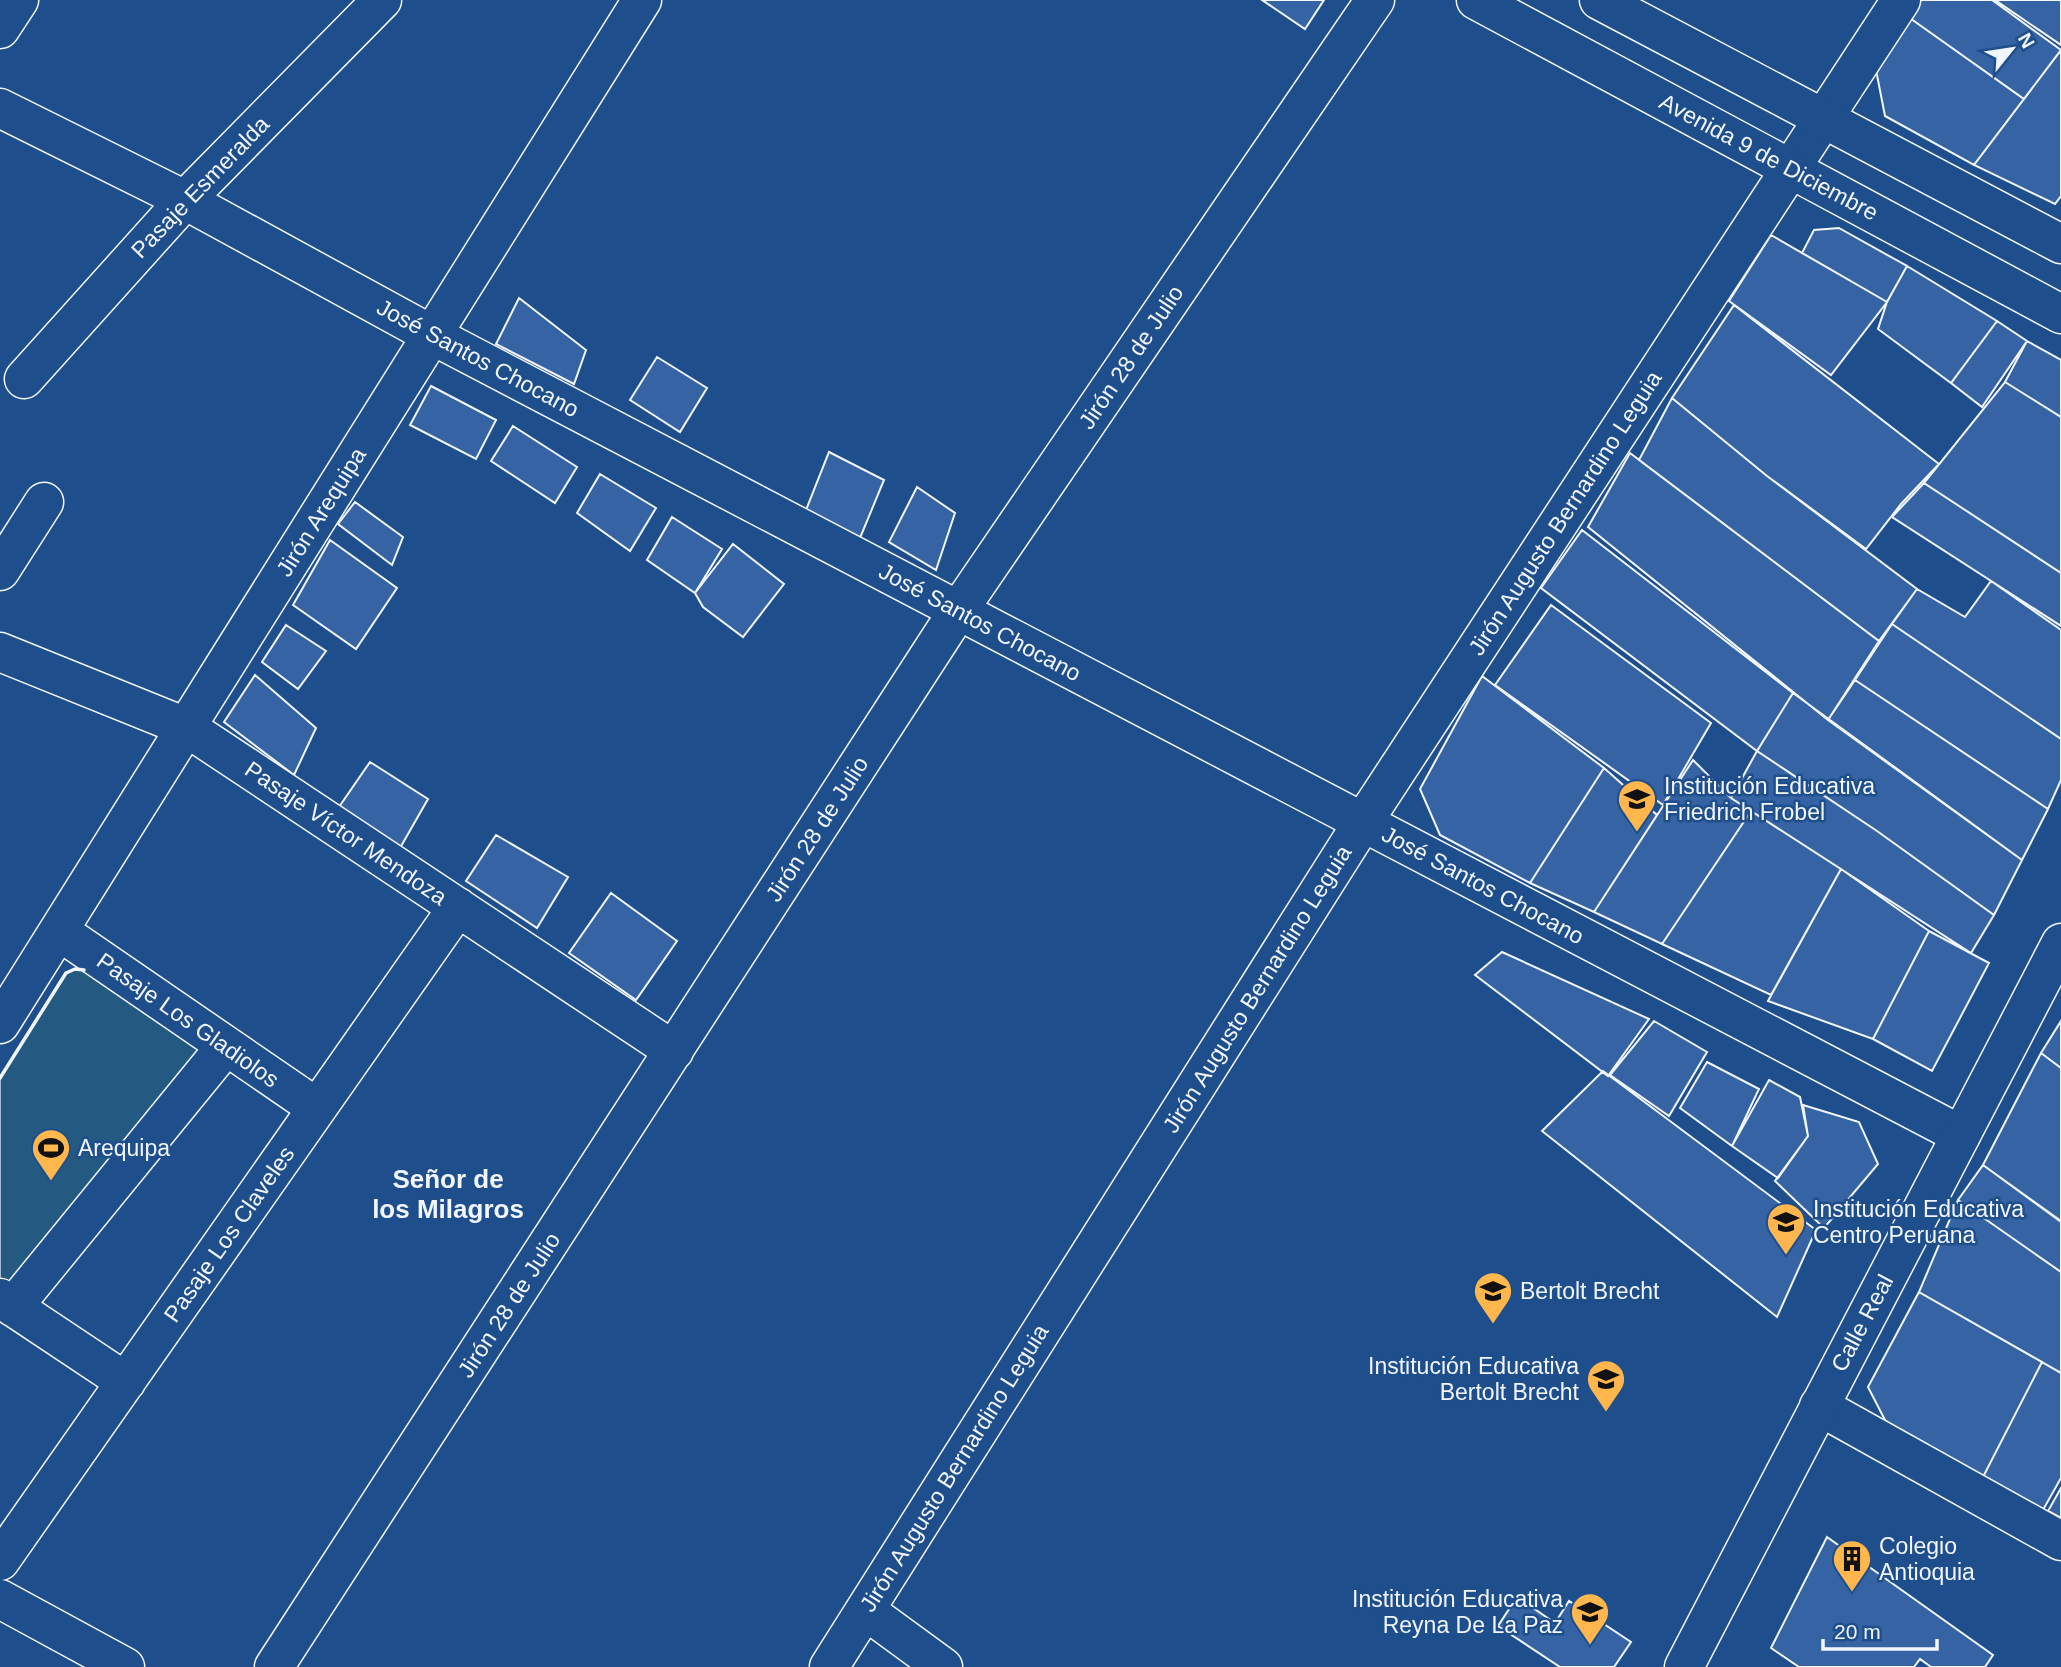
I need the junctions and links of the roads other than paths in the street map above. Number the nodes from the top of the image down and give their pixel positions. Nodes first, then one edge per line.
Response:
1 (19, 0) edge
2 (382, 0) edge
3 (642, 0) edge
4 (1375, 0) edge
5 (1476, 0) edge
6 (1599, 0) edge
7 (1900, 0) edge
8 (0, 29) edge
9 (0, 108) edge
10 (1820, 119) junction
11 (1791, 168) junction
12 (185, 200) junction
13 (2061, 244) edge
14 (2061, 314) edge
15 (432, 335) junction
16 (24, 379) dead end
17 (44, 502) dead end
18 (0, 571) edge
19 (958, 611) junction
20 (0, 652) edge
21 (186, 727) junction
22 (1363, 822) junction
23 (458, 907) junction
24 (59, 931) junction
25 (2061, 943) edge
26 (0, 1024) edge
27 (226, 1046) junction
28 (674, 1051) junction
29 (317, 1108) junction
30 (1961, 1135) junction
31 (7, 1302) edge
32 (125, 1382) junction
33 (1819, 1406) junction
34 (2061, 1541) edge
35 (0, 1561) edge
36 (0, 1599) edge
37 (865, 1610) junction
38 (125, 1667) edge
39 (274, 1667) edge
40 (829, 1667) edge
41 (943, 1667) edge
42 (1684, 1667) edge

1 - 8 main road
2 - 12 main road, Pasaje Esmeralda
3 - 15 main road, Jirón Arequipa
4 - 19 main road, Jirón 28 de Julio
5 - 11 main road, Avenida 9 de Diciembre
6 - 10 main road
7 - 10 main road, Jirón Augusto Bernardino Leguia
9 - 12 main road, José Santos Chocano
10 - 11 main road, Jirón Augusto Bernardino Leguia
10 - 13 main road
11 - 14 main road, Avenida 9 de Diciembre
11 - 22 main road, Jirón Augusto Bernardino Leguia
12 - 15 main road, José Santos Chocano
12 - 16 main road, Pasaje Esmeralda
15 - 19 main road, José Santos Chocano
15 - 21 main road, Jirón Arequipa
17 - 18 main road
19 - 22 main road, José Santos Chocano
19 - 28 main road, Jirón 28 de Julio
20 - 21 main road, Pasaje Víctor Mendoza
21 - 23 main road, Pasaje Víctor Mendoza
21 - 24 main road, Jirón Arequipa
22 - 30 main road, José Santos Chocano
22 - 37 main road, Jirón Augusto Bernardino Leguia
23 - 28 main road, Pasaje Víctor Mendoza
23 - 29 main road, Pasaje Los Claveles
24 - 26 main road, Jirón Arequipa
24 - 27 main road, Pasaje Los Gladiolos
25 - 30 main road, Calle Real
27 - 29 main road, Pasaje Los Gladiolos
27 - 31 main road
28 - 39 main road, Jirón 28 de Julio
29 - 32 main road, Pasaje Los Claveles
30 - 33 main road, Calle Real
31 - 32 main road
32 - 35 main road, Pasaje Los Claveles
33 - 34 main road
33 - 42 main road, Calle Real
36 - 38 main road
37 - 40 main road, Jirón Augusto Bernardino Leguia
37 - 41 main road

